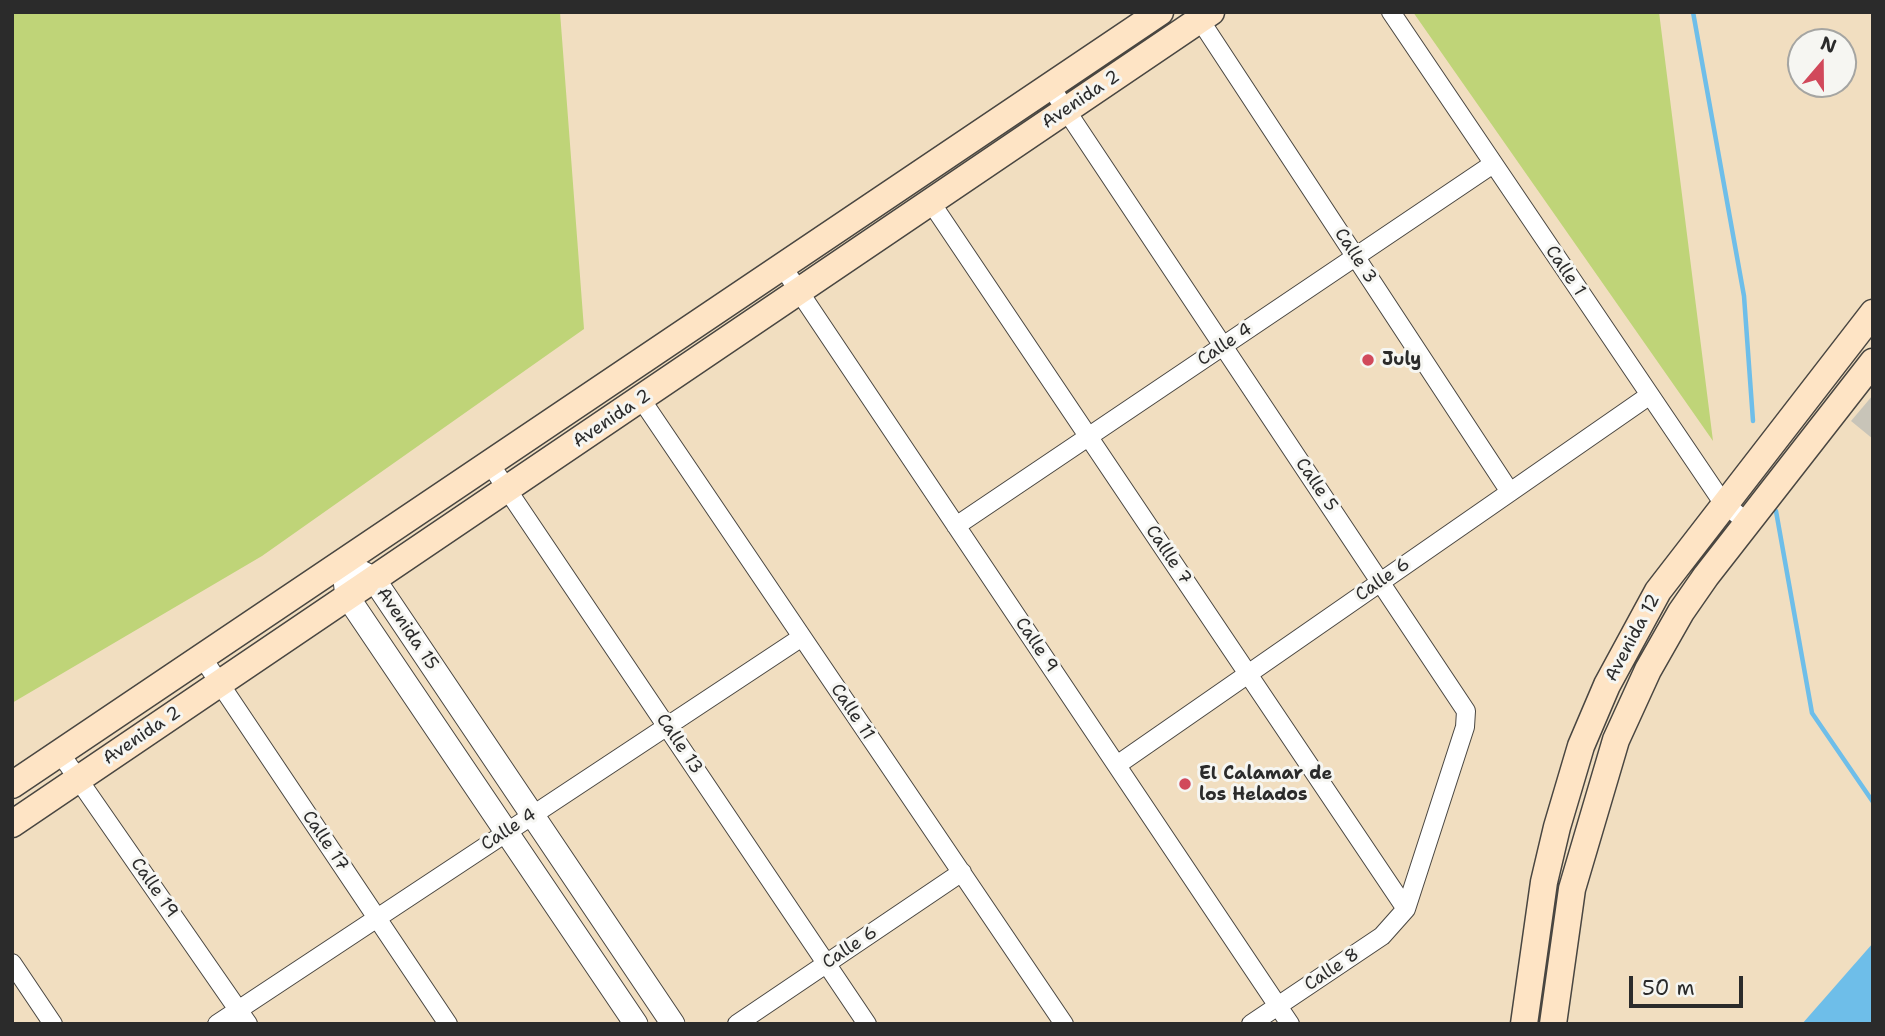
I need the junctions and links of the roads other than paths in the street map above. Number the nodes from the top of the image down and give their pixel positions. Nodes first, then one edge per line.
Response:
1 (1160, 12) edge
2 (1391, 12) edge
3 (1205, 16) edge
4 (1050, 86) junction
5 (1066, 110) junction
6 (1493, 164) junction
7 (930, 201) junction
8 (1356, 257) junction
9 (782, 266) junction
10 (799, 292) junction
11 (1873, 313) edge
12 (1223, 346) junction
13 (1873, 362) edge
14 (1650, 396) junction
15 (641, 399) junction
16 (1088, 436) junction
17 (490, 464) junction
18 (507, 489) junction
19 (1510, 492) junction
20 (1724, 503) junction
21 (1747, 523) junction
22 (956, 526) junction
23 (343, 563) junction
24 (373, 579) junction
25 (1380, 582) junction
26 (347, 596) junction
27 (802, 637) junction
28 (202, 657) junction
29 (1248, 674) junction
30 (219, 683) junction
31 (667, 726) junction
32 (60, 753) junction
33 (1117, 765) junction
34 (78, 780) junction
35 (12, 785) edge
36 (533, 815) junction
37 (12, 824) edge
38 (506, 832) junction
39 (962, 872) junction
40 (1406, 909) junction
41 (377, 918) junction
42 (12, 963) edge
43 (827, 964) junction
44 (1278, 1006) junction
45 (244, 1016) edge
46 (53, 1024) edge
47 (217, 1024) edge
48 (449, 1024) edge
49 (636, 1024) edge
50 (673, 1024) edge
51 (737, 1024) edge
52 (867, 1024) edge
53 (1064, 1024) edge
54 (1251, 1024) edge
55 (1290, 1024) edge
56 (1524, 1024) edge
57 (1553, 1024) edge

1 - 4 main road, Avenida 2
2 - 6 street, Calle 1
3 - 5 main road, Avenida 2
3 - 8 street, Calle 3
4 - 5 street, Calle 5
4 - 9 main road, Avenida 2
5 - 7 main road, Avenida 2
5 - 12 street, Calle 5
6 - 8 street, Calle 4
6 - 14 street, Calle 1
7 - 10 main road, Avenida 2
7 - 16 street, Callle 7
8 - 12 street, Calle 4
8 - 19 street, Calle 3
9 - 10 street, Calle 9
9 - 17 main road, Avenida 2
10 - 15 main road, Avenida 2
10 - 22 street, Calle 9
11 - 20 main road, Avenida 12
12 - 16 street, Calle 4
12 - 25 street, Calle 5
13 - 21 main road, Avenida 12
14 - 19 street, Calle 6
14 - 20 street, Calle 1
15 - 18 main road, Avenida 2
15 - 27 street, Calle 11
16 - 22 street, Calle 4
16 - 29 street, Callle 7
17 - 18 street, Calle 13
17 - 23 main road, Avenida 2
18 - 24 main road, Avenida 2
18 - 31 street, Calle 13
19 - 25 street, Calle 6
20 - 21 street, Calle 1
20 - 56 main road, Avenida 12
21 - 57 main road, Avenida 12
22 - 33 street, Calle 9
23 - 24 street, Avenida 15
23 - 26 street, Avenida 15
23 - 28 main road, Avenida 2
24 - 26 main road, Avenida 2
24 - 36 street, Avenida 15
25 - 29 street, Calle 6
25 - 40 street, Calle 5
26 - 30 main road, Avenida 2
26 - 38 street, Avenida 15
27 - 31 street, Calle 4
27 - 39 street, Calle 11
28 - 30 street, Calle 17
28 - 32 main road, Avenida 2
29 - 33 street, Calle 6
29 - 40 street, Callle 7
30 - 34 main road, Avenida 2
30 - 41 street, Calle 17
31 - 36 street, Calle 4
31 - 43 street, Calle 13
32 - 34 street, Calle 19
32 - 35 main road, Avenida 2
33 - 44 street, Calle 9
34 - 37 main road, Avenida 2
34 - 45 street, Calle 19
36 - 38 street, Calle 4
36 - 50 street, Avenida 15
38 - 41 street, Calle 4
38 - 49 street, Avenida 15
39 - 43 street, Calle 6
39 - 53 street, Calle 11
40 - 44 street, Calle 8
41 - 45 street, Calle 4
41 - 48 street, Calle 17
42 - 46 street
43 - 51 street, Calle 6
43 - 52 street, Calle 13
44 - 54 street, Calle 8
44 - 55 street, Calle 9
45 - 47 street, Calle 4

